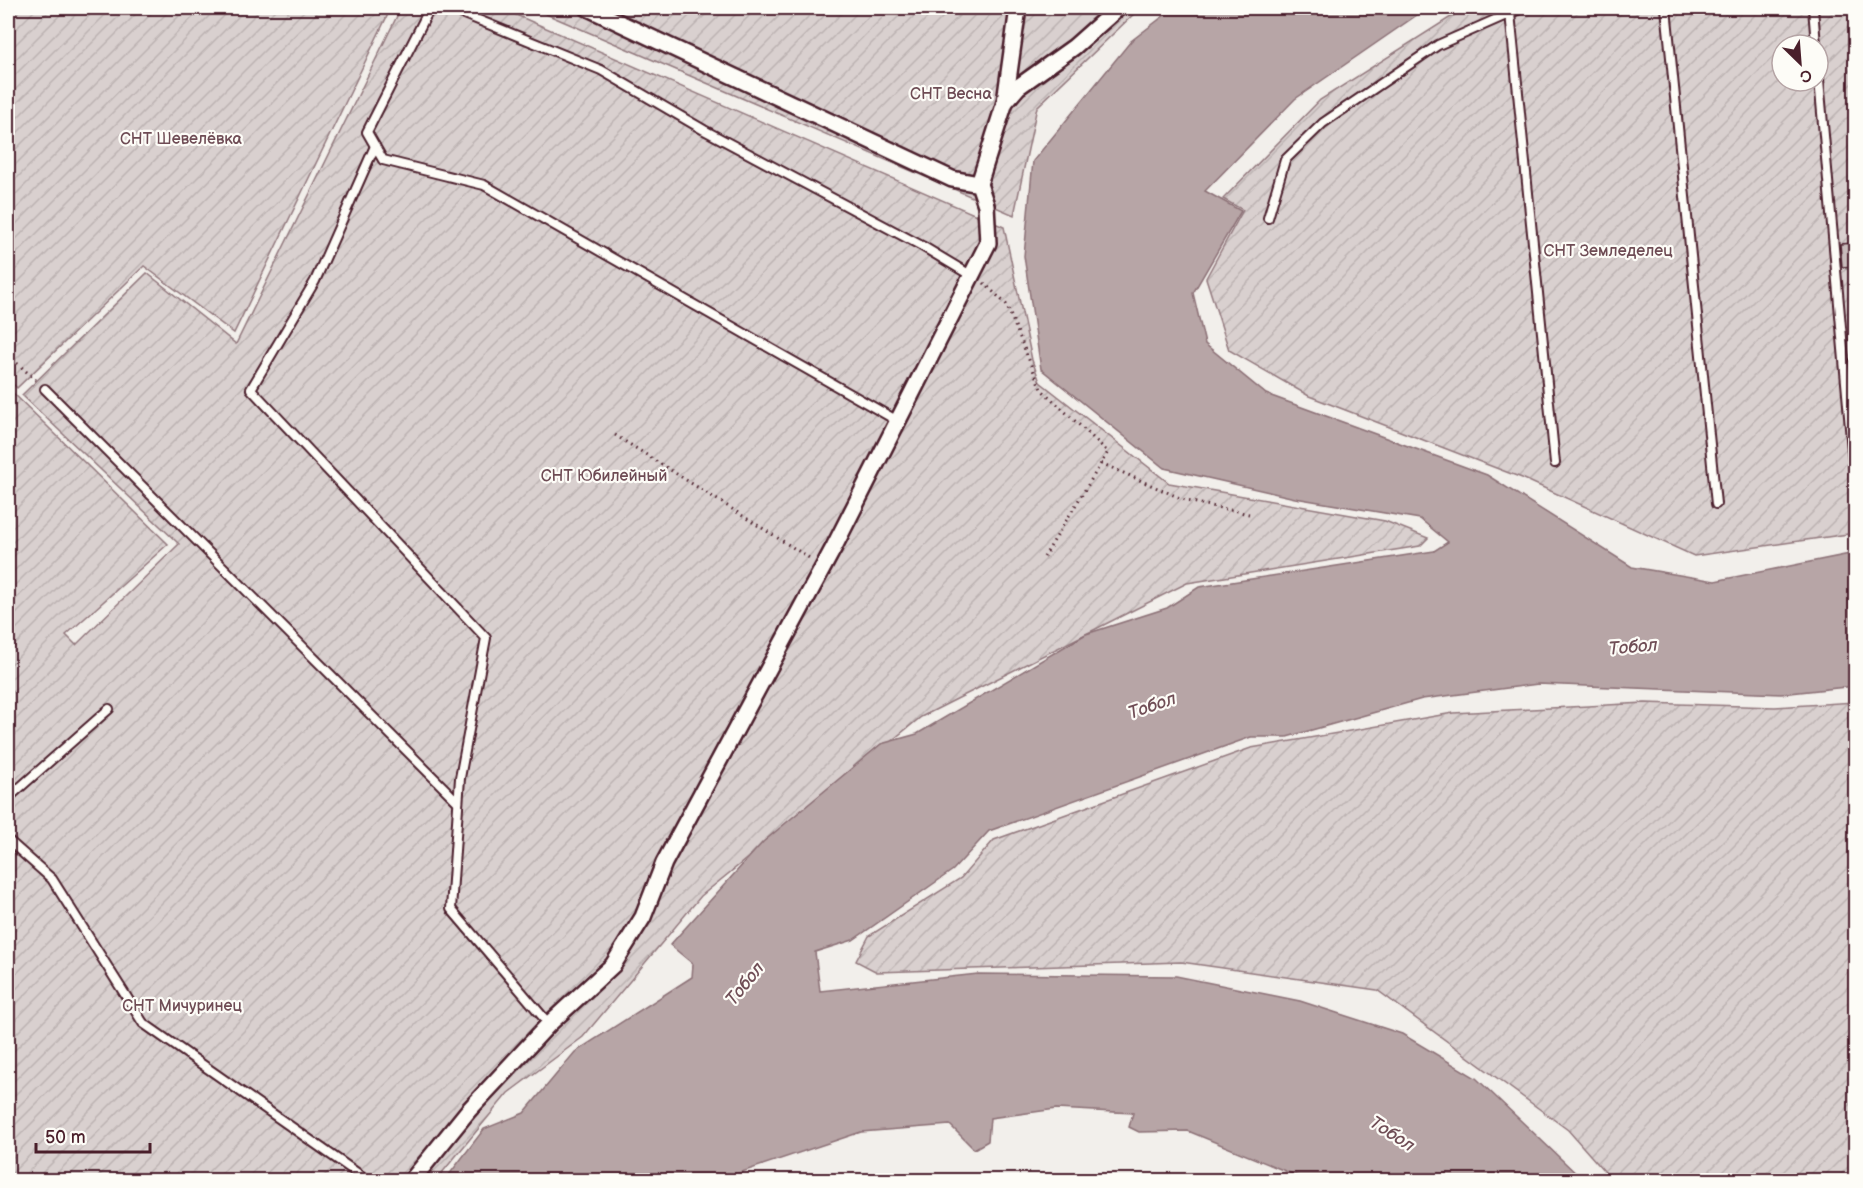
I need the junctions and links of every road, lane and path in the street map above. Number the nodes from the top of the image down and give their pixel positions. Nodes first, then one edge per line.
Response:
1 (430, 8) edge
2 (449, 8) edge
3 (588, 8) edge
4 (1018, 8) edge
5 (1118, 8) edge
6 (1522, 8) edge
7 (1666, 8) edge
8 (1813, 8) edge
9 (1510, 13) junction
10 (1815, 33) edge
11 (1820, 93) edge
12 (1005, 102) junction
13 (375, 146) junction
14 (979, 184) junction
15 (1268, 218) dead end
16 (974, 275) junction
17 (8, 355) edge
18 (45, 388) joint
19 (896, 420) junction
20 (615, 435) dead end
21 (1101, 463) junction
22 (1555, 463) dead end
23 (1856, 495) edge
24 (1716, 504) dead end
25 (1249, 514) dead end
26 (1044, 557) dead end
27 (823, 566) junction
28 (109, 709) dead end
29 (8, 798) edge
30 (458, 802) junction
31 (8, 840) edge
32 (549, 1024) junction
33 (367, 1180) edge
34 (412, 1180) edge

1 - 13 lane
2 - 16 lane
3 - 14 street
4 - 12 street
5 - 12 street
6 - 9 lane
7 - 24 lane
8 - 10 lane
9 - 15 lane
9 - 22 lane
11 - 23 lane
12 - 14 street
13 - 19 lane
13 - 30 lane
14 - 16 street
16 - 19 street
16 - 21 path
17 - 18 path
18 - 30 lane
19 - 27 street
20 - 27 path
21 - 25 path
21 - 26 path
27 - 32 street
28 - 29 lane
30 - 32 lane
31 - 33 lane
32 - 34 street

